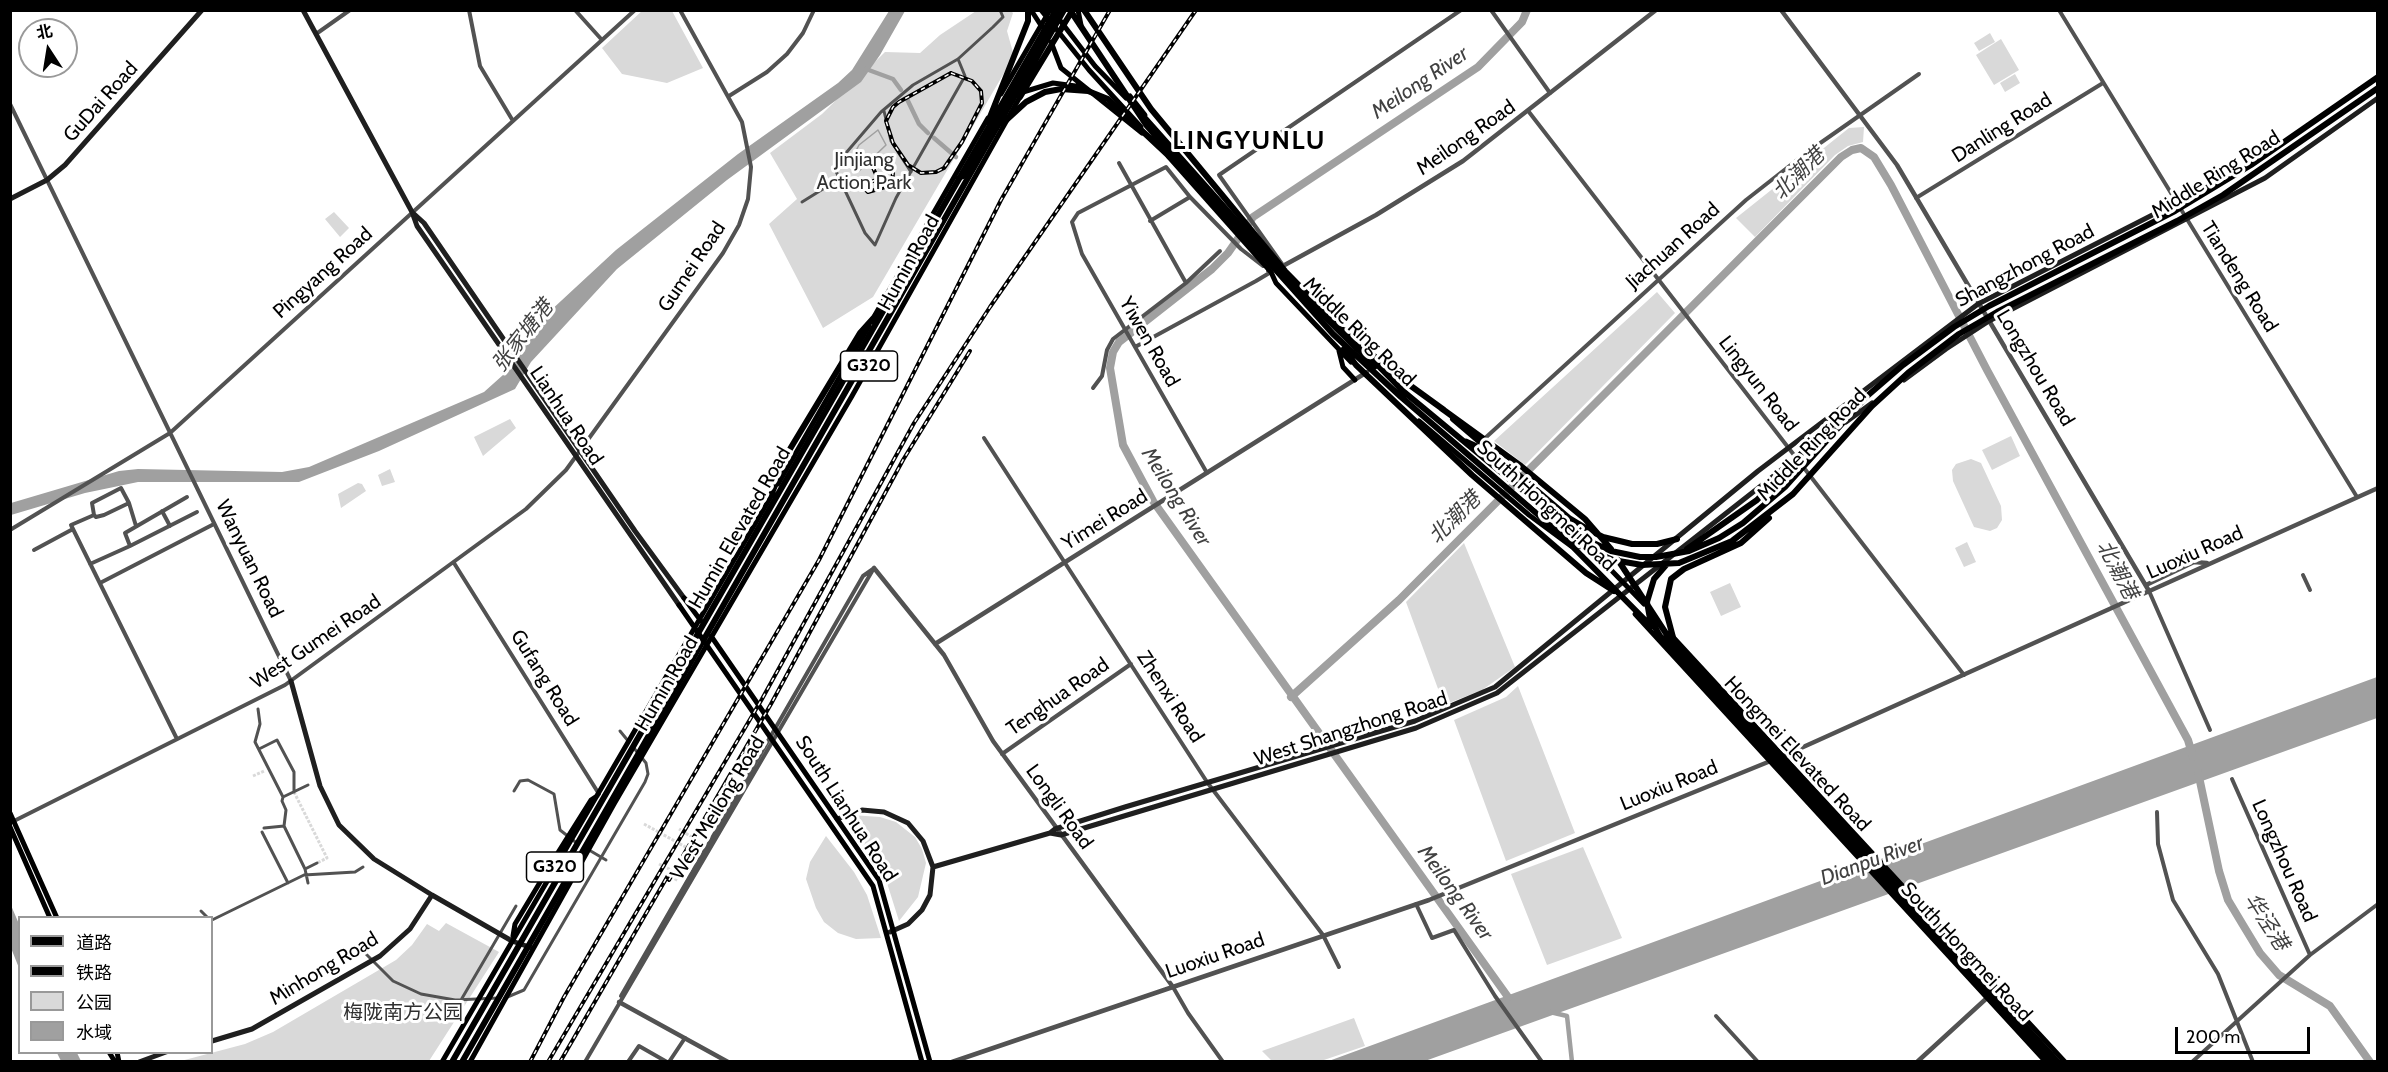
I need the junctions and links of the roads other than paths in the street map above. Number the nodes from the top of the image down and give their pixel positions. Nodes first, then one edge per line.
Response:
1 (202, 10) edge
2 (303, 10) edge
3 (350, 10) edge
4 (469, 10) edge
5 (575, 10) edge
6 (635, 10) edge
7 (680, 10) edge
8 (814, 10) edge
9 (1000, 10) edge
10 (1030, 10) edge
11 (1041, 10) edge
12 (1054, 10) edge
13 (1064, 10) edge
14 (1071, 10) edge
15 (1078, 10) edge
16 (1084, 10) edge
17 (1461, 10) edge
18 (1491, 10) edge
19 (1656, 10) edge
20 (1781, 10) edge
21 (2059, 10) edge
22 (1041, 26) junction
23 (1050, 27) junction
24 (316, 34) junction
25 (602, 40) junction
26 (1051, 43) junction
27 (958, 59) junction
28 (1918, 74) dead end
29 (2378, 76) edge
30 (2103, 83) junction
31 (2378, 88) edge
32 (1091, 89) junction
33 (1023, 92) junction
34 (1551, 94) junction
35 (729, 96) junction
36 (2378, 98) edge
37 (10, 104) edge
38 (884, 110) junction
39 (1529, 112) junction
40 (1860, 115) junction
41 (513, 121) junction
42 (1003, 123) junction
43 (1150, 124) junction
44 (1151, 137) junction
45 (983, 145) junction
46 (1119, 163) dead end
47 (910, 172) junction
48 (1190, 173) junction
49 (839, 179) junction
50 (47, 180) junction
51 (951, 182) junction
52 (1131, 186) junction
53 (1190, 198) junction
54 (1916, 198) junction
55 (10, 199) edge
56 (802, 202) dead end
57 (2177, 204) junction
58 (412, 212) junction
59 (2186, 220) junction
60 (1150, 221) junction
61 (1220, 251) dead end
62 (1281, 267) junction
63 (1271, 272) junction
64 (1658, 280) junction
65 (1186, 283) junction
66 (1312, 297) junction
67 (886, 303) junction
68 (1978, 304) junction
69 (1306, 305) junction
70 (1316, 309) junction
71 (1989, 321) junction
72 (1312, 322) junction
73 (1125, 329) junction
74 (1333, 334) junction
75 (1135, 347) junction
76 (1338, 350) junction
77 (1373, 359) junction
78 (1381, 362) junction
79 (1373, 369) junction
80 (1364, 374) junction
81 (1355, 380) junction
82 (1093, 388) dead end
83 (1390, 394) junction
84 (1404, 401) junction
85 (1441, 408) junction
86 (1856, 408) junction
87 (1431, 425) junction
88 (170, 433) junction
89 (1437, 436) junction
90 (1486, 436) junction
91 (984, 438) dead end
92 (1473, 438) junction
93 (1477, 446) junction
94 (1788, 448) junction
95 (582, 450) junction
96 (1467, 454) junction
97 (576, 457) junction
98 (1796, 458) junction
99 (1463, 460) junction
100 (1207, 473) junction
101 (1497, 484) junction
102 (2378, 488) edge
103 (771, 495) junction
104 (187, 497) dead end
105 (2357, 497) junction
106 (1511, 500) junction
107 (129, 503) junction
108 (1776, 509) junction
109 (162, 511) junction
110 (197, 512) dead end
111 (94, 515) junction
112 (1569, 518) junction
113 (214, 524) junction
114 (135, 526) junction
115 (170, 526) junction
116 (73, 529) junction
117 (10, 530) edge
118 (1557, 531) junction
119 (1677, 539) junction
120 (130, 546) junction
121 (1591, 548) junction
122 (34, 549) dead end
123 (454, 563) junction
124 (1065, 563) junction
125 (90, 564) junction
126 (2209, 564) junction
127 (874, 568) junction
128 (2303, 574) dead end
129 (1624, 581) junction
130 (100, 583) junction
131 (2146, 585) junction
132 (717, 588) junction
133 (1630, 588) junction
134 (2310, 590) dead end
135 (1614, 591) junction
136 (2149, 591) junction
137 (1620, 597) junction
138 (684, 598) junction
139 (679, 605) joint
140 (700, 619) junction
141 (695, 626) junction
142 (1660, 636) junction
143 (711, 638) junction
144 (935, 644) junction
145 (707, 645) junction
146 (1681, 655) junction
147 (1131, 664) junction
148 (1964, 675) junction
149 (291, 681) junction
150 (258, 709) dead end
151 (2210, 730) dead end
152 (620, 731) dead end
153 (177, 739) junction
154 (259, 749) junction
155 (1002, 754) junction
156 (1783, 756) junction
157 (1770, 762) junction
158 (269, 769) junction
159 (264, 771) tunnel mouth
160 (2232, 779) dead end
161 (1208, 782) junction
162 (308, 785) dead end
163 (1212, 788) junction
164 (514, 791) dead end
165 (294, 792) junction
166 (599, 794) junction
167 (283, 797) junction
168 (614, 804) junction
169 (2157, 812) dead end
170 (10, 813) edge
171 (837, 819) junction
172 (12, 823) edge
173 (284, 826) junction
174 (1055, 828) junction
175 (1050, 833) junction
176 (1061, 835) junction
177 (601, 857) junction
178 (606, 860) dead end
179 (317, 863) dead end
180 (363, 867) dead end
181 (933, 867) junction
182 (305, 869) junction
183 (304, 875) junction
184 (288, 883) junction
185 (308, 883) dead end
186 (432, 895) junction
187 (1416, 904) junction
188 (2378, 904) edge
189 (516, 906) dead end
190 (201, 911) dead end
191 (49, 916) edge
192 (56, 916) edge
193 (207, 916) edge
194 (213, 918) edge
195 (895, 931) junction
196 (887, 933) junction
197 (1323, 935) junction
198 (512, 940) junction
199 (535, 949) junction
200 (366, 953) dead end
201 (2310, 955) junction
202 (1339, 968) dead end
203 (1173, 987) junction
204 (1997, 987) junction
205 (1987, 997) junction
206 (461, 1000) junction
207 (619, 1002) junction
208 (1716, 1016) dead end
209 (2236, 1022) junction
210 (685, 1038) junction
211 (213, 1041) edge
212 (163, 1054) edge
213 (139, 1062) edge
214 (442, 1062) edge
215 (452, 1062) edge
216 (462, 1062) edge
217 (470, 1062) edge
218 (585, 1062) edge
219 (628, 1062) edge
220 (668, 1062) edge
221 (728, 1062) edge
222 (922, 1062) edge
223 (930, 1062) edge
224 (952, 1062) edge
225 (1223, 1062) edge
226 (1542, 1062) edge
227 (1758, 1062) edge
228 (1917, 1062) edge
229 (2046, 1062) edge
230 (2052, 1062) edge
231 (2058, 1062) edge
232 (2065, 1062) edge
233 (2192, 1062) edge
234 (2253, 1062) edge

1 - 50 main road, GuDai Road
2 - 24 main road, Lianhua Road
3 - 24 street
4 - 41 street
5 - 25 street
6 - 25 street, Pingyang Road
7 - 35 street, Gumei Road
8 - 35 street
9 - 27 street
10 - 22 main road
10 - 45 highway
11 - 44 main road, South Hongmei Road
12 - 22 main road, Humin Road / G320
12 - 23 main road, Humin Road
12 - 43 main road, South Hongmei Road
12 - 45 highway, Humin Elevated Road
13 - 45 highway, Humin Elevated Road
14 - 26 main road, Humin Road / G320
14 - 42 highway
14 - 48 highway, Middle Ring Road
15 - 43 main road
16 - 77 highway, Middle Ring Road
17 - 62 street
18 - 34 street
19 - 34 street, Meilong Road
20 - 40 street, Longzhou Road
21 - 30 street, Tiandeng Road
22 - 26 main road
22 - 51 main road, Humin Road / G320
23 - 32 main road
23 - 45 main road, Humin Road
24 - 58 main road, Lianhua Road
25 - 41 street, Pingyang Road
26 - 33 main road, Humin Road / G320
27 - 38 street
27 - 47 street
28 - 40 street, Jiachuan Road
29 - 57 main road, Shangzhong Road
29 - 86 highway, Middle Ring Road
30 - 54 street, Danling Road
30 - 57 street, Tiandeng Road
31 - 108 highway, Middle Ring Road
32 - 33 main road
32 - 44 main road
33 - 143 main road, Humin Road / G320
34 - 39 street, Meilong Road
35 - 95 street, Gumei Road
36 - 59 main road, Shangzhong Road
37 - 50 street, Wanyuan Road
38 - 47 street
38 - 49 street
39 - 62 street, Meilong Road
39 - 64 street, Lingyun Road
40 - 54 street, Longzhou Road
40 - 64 street, Jiachuan Road
41 - 58 street, Pingyang Road
42 - 45 highway
42 - 48 highway
43 - 62 main road, South Hongmei Road
44 - 63 main road, South Hongmei Road
45 - 51 main road, Humin Road
45 - 67 highway, Humin Elevated Road
45 - 216 highway, Humin Elevated Road
46 - 52 street
47 - 49 street
48 - 74 highway, Middle Ring Road
49 - 56 street
50 - 55 main road, GuDai Road
50 - 88 street, Wanyuan Road
51 - 103 main road, Humin Road / G320
52 - 53 street
52 - 60 street
52 - 73 street, Yiwen Road
53 - 60 street
53 - 63 street
54 - 68 street, Longzhou Road
57 - 59 street, Tiandeng Road
57 - 68 main road, Shangzhong Road
58 - 88 street, Pingyang Road
58 - 95 main road, Lianhua Road
58 - 97 main road, Lianhua Road
59 - 71 main road, Shangzhong Road
59 - 105 street, Tiandeng Road
60 - 65 street
61 - 65 street
62 - 66 main road, South Hongmei Road
62 - 70 main road
63 - 69 main road, South Hongmei Road
63 - 72 main road
63 - 75 street
64 - 90 street, Jiachuan Road
64 - 94 street, Lingyun Road
65 - 73 street
66 - 70 main road
66 - 78 main road, South Hongmei Road
67 - 103 highway
67 - 215 highway, Humin Elevated Road
68 - 71 street, Longzhou Road
68 - 94 main road, Shangzhong Road
69 - 72 main road
69 - 79 main road, South Hongmei Road
70 - 79 main road
71 - 98 main road, Shangzhong Road
71 - 131 street, Longzhou Road
72 - 76 main road
73 - 75 street, Yiwen Road
73 - 82 street
74 - 106 highway
74 - 118 highway, Middle Ring Road
75 - 100 street, Yiwen Road
76 - 80 main road
76 - 81 main road
77 - 85 highway
77 - 86 highway, Middle Ring Road
78 - 79 street, Yimei Road
78 - 92 main road, South Hongmei Road
79 - 80 street, Yimei Road
79 - 84 main road, South Hongmei Road
79 - 93 main road
80 - 81 street, Yimei Road
80 - 83 main road
81 - 100 street, Yimei Road
83 - 84 main road
83 - 89 main road
84 - 87 main road, South Hongmei Road
85 - 112 highway
85 - 146 highway
86 - 142 highway
87 - 89 main road
87 - 96 main road, South Hongmei Road
88 - 113 street, Wanyuan Road
88 - 117 street, Pingyang Road
89 - 99 main road
90 - 92 main road
90 - 93 street, Jiachuan Road
91 - 124 street, Zhenxi Road
92 - 93 main road, South Hongmei Road
93 - 96 street, Jiachuan Road
93 - 121 main road, South Hongmei Road
94 - 98 street, Lingyun Road
94 - 119 main road, Shangzhong Road
95 - 97 street, Gumei Road
95 - 138 main road, Lianhua Road
96 - 99 street, Jiachuan Road
96 - 101 main road, South Hongmei Road
97 - 123 street, West Gumei Road
97 - 139 main road, Lianhua Road
98 - 133 main road, Shangzhong Road
98 - 148 street, Lingyun Road
99 - 101 main road
100 - 124 street, Yimei Road
101 - 106 main road, South Hongmei Road
102 - 105 street, Luoxiu Road
103 - 132 main road, Humin Road / G320
104 - 109 street
105 - 126 street, Luoxiu Road
106 - 135 highway
106 - 135 main road, South Hongmei Road
107 - 111 street
107 - 111 street
107 - 114 street
108 - 118 highway, Middle Ring Road
108 - 146 highway
109 - 114 street
109 - 115 street
110 - 115 street
111 - 116 street
112 - 119 highway
112 - 121 highway
113 - 130 street
113 - 149 street, Wanyuan Road
114 - 120 street
115 - 120 street
116 - 122 street
116 - 125 street
118 - 142 highway
119 - 129 main road, Shangzhong Road
120 - 125 street
121 - 129 main road, South Hongmei Road
123 - 149 street, West Gumei Road
123 - 166 street, Gufang Road
124 - 144 street, Yimei Road
124 - 147 street, Zhenxi Road
125 - 130 street
126 - 131 street
126 - 136 street, Luoxiu Road
127 - 144 street, Longli Road
127 - 207 street, West Meilong Road
127 - 207 street
128 - 134 street
129 - 133 main road, South Hongmei Road
129 - 135 main road, West Shangzhong Road
130 - 153 street
131 - 136 street, Longzhou Road
132 - 138 main road
132 - 140 main road, Humin Road / G320
133 - 137 main road, West Shangzhong Road
133 - 156 main road, South Hongmei Road
135 - 137 main road, South Hongmei Road
135 - 161 main road, West Shangzhong Road
136 - 148 street, Luoxiu Road
136 - 151 street, Longzhou Road
137 - 157 main road, South Hongmei Road
137 - 163 main road, West Shangzhong Road
138 - 140 main road, South Lianhua Road
139 - 141 main road, South Lianhua Road
140 - 141 main road, Humin Road / G320
140 - 143 main road, South Lianhua Road
141 - 145 main road, South Lianhua Road
141 - 166 main road, Humin Road / G320
142 - 146 highway
143 - 145 main road, Humin Road / G320
143 - 171 main road, South Lianhua Road
144 - 155 street, Longli Road
145 - 168 main road, Humin Road / G320
145 - 196 main road, South Lianhua Road
146 - 230 highway, Hongmei Elevated Road
146 - 231 highway, Hongmei Elevated Road
147 - 155 street, Tenghua Road
147 - 161 street, Zhenxi Road
148 - 156 street, Luoxiu Road
149 - 153 street, West Gumei Road
149 - 186 main road, Wanyuan Road
150 - 154 street
152 - 177 street
153 - 172 street, West Gumei Road
154 - 158 street
154 - 165 street
155 - 174 street, Longli Road
156 - 157 street, Luoxiu Road
156 - 204 main road, South Hongmei Road
157 - 187 street, Luoxiu Road
157 - 205 main road, South Hongmei Road
158 - 159 street
158 - 167 street
160 - 201 street, Longzhou Road
161 - 163 street, Zhenxi Road
161 - 174 main road, West Shangzhong Road
162 - 165 street
163 - 176 main road, West Shangzhong Road
163 - 197 street, Zhenxi Road
164 - 177 street
165 - 167 street
166 - 168 street, Gufang Road
166 - 198 main road, Humin Road / G320
167 - 173 street
168 - 199 main road, Humin Road / G320
169 - 209 street
170 - 172 main road
171 - 181 main road
171 - 195 main road, South Lianhua Road
172 - 191 main road
172 - 192 main road
173 - 182 street
173 - 184 street
174 - 175 main road, West Shangzhong Road
174 - 176 street, Longli Road
175 - 176 main road, West Shangzhong Road
175 - 181 main road, West Shangzhong Road
176 - 203 street, Longli Road
177 - 178 street
177 - 206 street
179 - 182 street
180 - 183 street
181 - 195 main road
182 - 183 street
183 - 184 street
183 - 185 street
184 - 194 street
186 - 198 main road, Wanyuan Road
186 - 211 main road, Minhong Road
187 - 197 street, Luoxiu Road
187 - 226 street
188 - 201 street
189 - 206 street
190 - 193 street
195 - 196 main road
195 - 223 main road, South Lianhua Road
196 - 222 main road, South Lianhua Road
197 - 202 street, Zhenxi Road
197 - 203 street, Luoxiu Road
198 - 199 main road, Wanyuan Road
198 - 214 main road, Humin Road / G320
199 - 217 main road, Humin Road / G320
200 - 206 street
201 - 209 street
203 - 224 street, Luoxiu Road
203 - 225 street, Longli Road
204 - 205 street
204 - 232 main road, South Hongmei Road
205 - 228 street
205 - 229 main road, South Hongmei Road
207 - 210 street
207 - 218 street, West Meilong Road
208 - 227 street
209 - 233 street
209 - 234 street
210 - 220 street
210 - 221 street
212 - 213 main road
219 - 220 street

